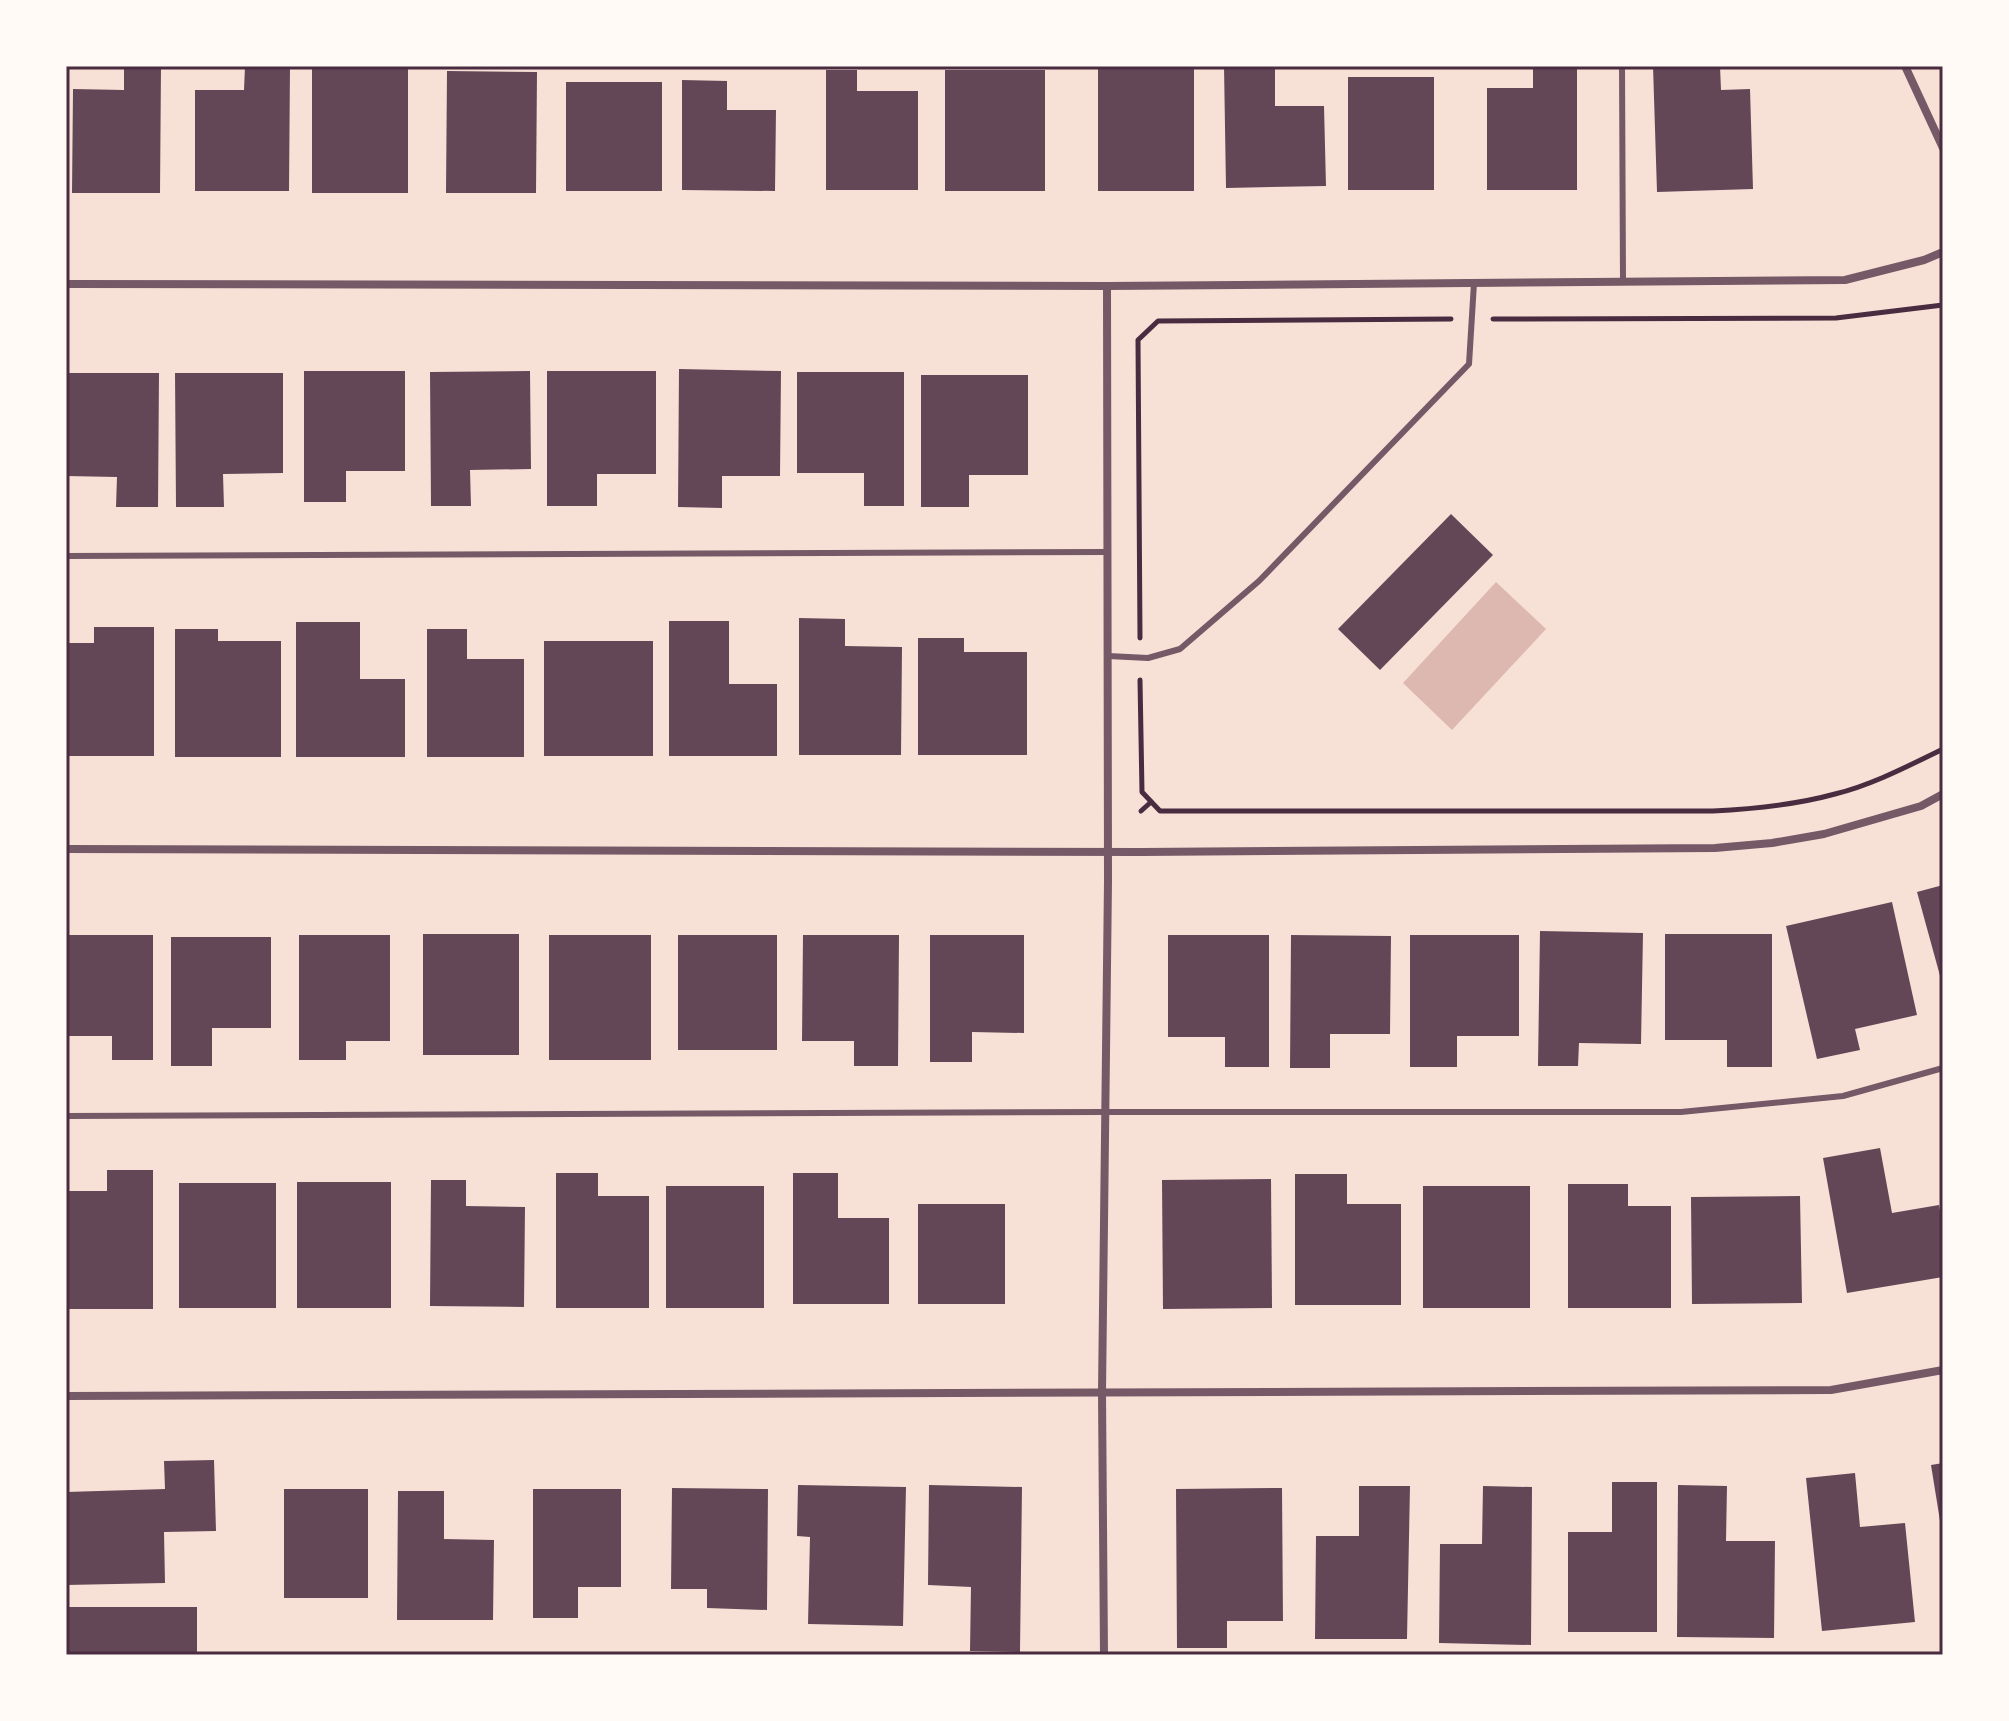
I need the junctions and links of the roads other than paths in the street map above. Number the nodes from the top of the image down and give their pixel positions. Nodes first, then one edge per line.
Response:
1 (1622, 66) edge
2 (1905, 66) edge
3 (1943, 148) edge
4 (1943, 252) edge
5 (1623, 282) junction
6 (1474, 283) junction
7 (66, 284) edge
8 (1107, 286) junction
9 (1108, 552) junction
10 (66, 556) edge
11 (1108, 656) junction
12 (1943, 794) edge
13 (66, 849) edge
14 (1108, 852) junction
15 (1943, 1068) edge
16 (1105, 1112) junction
17 (66, 1116) edge
18 (1943, 1370) edge
19 (1102, 1393) junction
20 (66, 1396) edge
21 (1104, 1655) edge

1 - 5 lane
2 - 3 street
4 - 5 street
5 - 6 street
6 - 8 street
6 - 11 lane
7 - 8 street
8 - 9 street
9 - 10 lane
9 - 11 street
11 - 14 street
12 - 14 street
13 - 14 street
14 - 16 street
15 - 16 lane
16 - 17 lane
16 - 19 street
18 - 19 street
19 - 20 street
19 - 21 street

